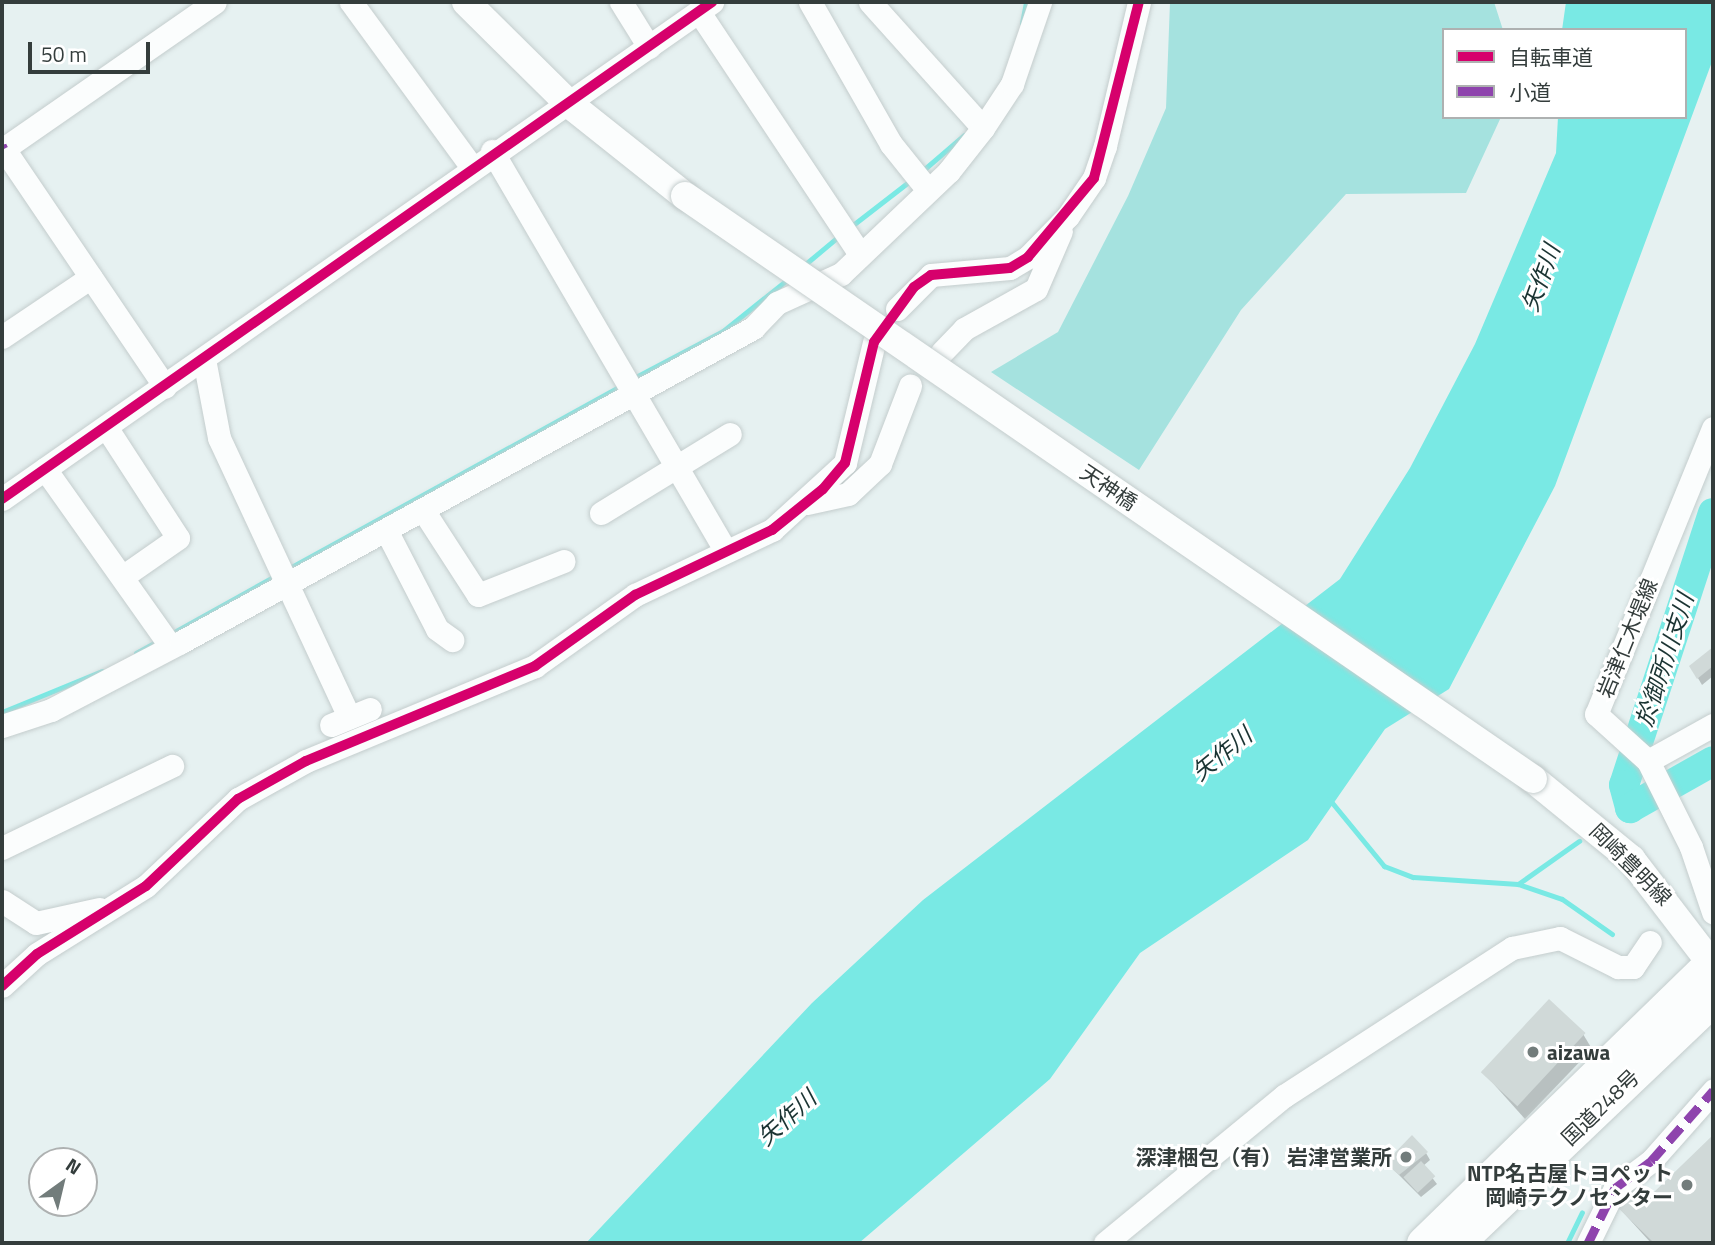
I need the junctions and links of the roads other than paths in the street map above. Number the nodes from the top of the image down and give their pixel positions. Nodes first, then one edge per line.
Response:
1 (215, 2) edge
2 (351, 2) edge
3 (466, 2) edge
4 (621, 2) edge
5 (810, 2) edge
6 (870, 2) edge
7 (1041, 2) edge
8 (1139, 2) edge
9 (696, 8) edge
10 (649, 47) junction
11 (568, 103) junction
12 (983, 128) junction
13 (3, 150) edge
14 (492, 151) junction
15 (471, 166) junction
16 (928, 189) junction
17 (1068, 216) junction
18 (859, 253) junction
19 (91, 277) junction
20 (897, 309) dead end
21 (2, 337) edge
22 (874, 342) dead end
23 (943, 352) dead end
24 (204, 359) junction
25 (910, 386) dead end
26 (165, 387) junction
27 (632, 393) junction
28 (106, 427) junction
29 (1713, 428) edge
30 (730, 434) dead end
31 (45, 469) junction
32 (677, 469) junction
33 (2, 499) edge
34 (804, 504) junction
35 (423, 510) junction
36 (601, 513) dead end
37 (386, 530) junction
38 (726, 551) junction
39 (564, 561) dead end
40 (122, 577) junction
41 (290, 583) junction
42 (452, 640) dead end
43 (171, 647) junction
44 (350, 717) dead end
45 (1713, 725) edge
46 (2, 726) edge
47 (172, 766) dead end
48 (1651, 768) junction
49 (1533, 779) joint
50 (2, 848) edge
51 (2, 901) edge
52 (116, 905) junction
53 (1713, 912) edge
54 (1650, 942) dead end
55 (48, 947) junction
56 (1713, 962) edge
57 (2, 967) edge
58 (2, 986) edge
59 (1713, 999) edge
60 (1713, 1091) edge
61 (1105, 1243) edge
62 (1423, 1243) edge
63 (1457, 1243) edge
64 (1588, 1243) edge

1 - 13 street
2 - 15 street
3 - 11 main road
4 - 10 street
5 - 16 street
6 - 12 street
7 - 12 street
8 - 17 street
9 - 10 street
9 - 18 street
10 - 11 street
11 - 14 street
11 - 49 main road, 天神橋, bridge
12 - 16 street
13 - 19 street
14 - 15 street
14 - 27 street
15 - 24 street
16 - 18 street
17 - 20 street
17 - 23 street
18 - 27 street
19 - 21 street
19 - 26 street
22 - 34 street
24 - 26 street
24 - 41 street
25 - 34 street
26 - 28 street
27 - 32 street
27 - 35 street
28 - 31 street
28 - 40 street
29 - 48 street, 岩津仁木堤線
30 - 32 street
31 - 33 street
31 - 40 street
32 - 36 street
32 - 38 street
34 - 38 street
35 - 37 street
35 - 39 street
37 - 41 street
37 - 42 street
38 - 52 street
40 - 43 street
41 - 43 street
41 - 44 street
43 - 46 street
45 - 48 street
47 - 50 street
48 - 53 street
49 - 56 main road, 岡崎豊明線
51 - 52 street
52 - 55 street
54 - 61 street
55 - 57 street
55 - 58 street
56 - 62 highway, 国道248号
59 - 63 highway, 国道248号
60 - 64 street

